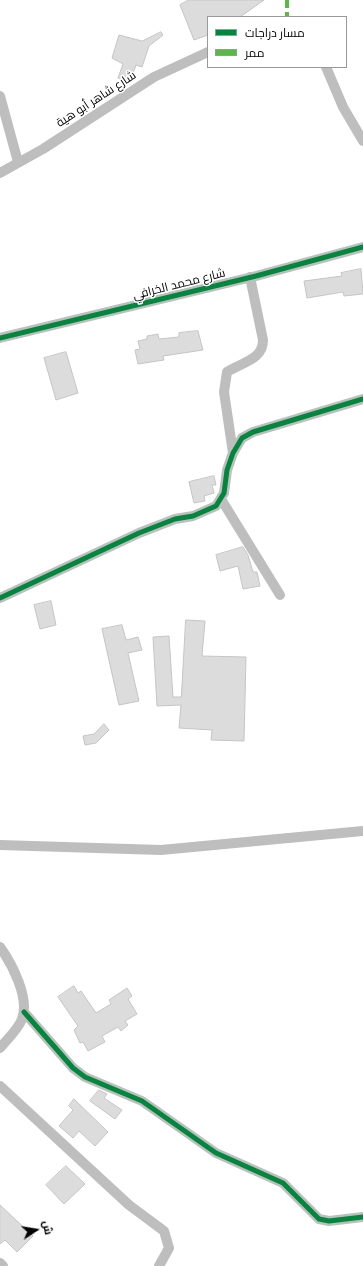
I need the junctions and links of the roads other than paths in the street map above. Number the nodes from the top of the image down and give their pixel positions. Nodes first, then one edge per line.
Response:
1 (207, 52) edge
2 (326, 68) edge
3 (0, 96) edge
4 (363, 141) edge
5 (18, 162) junction
6 (0, 173) edge
7 (363, 247) edge
8 (250, 277) junction
9 (0, 338) edge
10 (363, 399) edge
11 (233, 453) junction
12 (221, 499) junction
13 (280, 595) dead end
14 (0, 598) edge
15 (363, 831) edge
16 (0, 845) edge
17 (0, 947) edge
18 (24, 1012) junction
19 (0, 1048) edge
20 (0, 1086) edge
21 (363, 1217) edge
22 (0, 1263) edge
23 (3, 1266) edge
24 (159, 1266) edge

1 - 5 street, شارع شاهر أبو هية
2 - 4 street
3 - 5 street
5 - 6 street, شارع شاهر أبو هية
7 - 8 street, شارع محمد الخرافي
8 - 9 street, شارع محمد الخرافي
8 - 11 street
10 - 11 street
11 - 12 street
12 - 13 street
12 - 14 street
15 - 16 street
17 - 18 street
18 - 19 street
18 - 21 street
20 - 24 street
22 - 23 street

